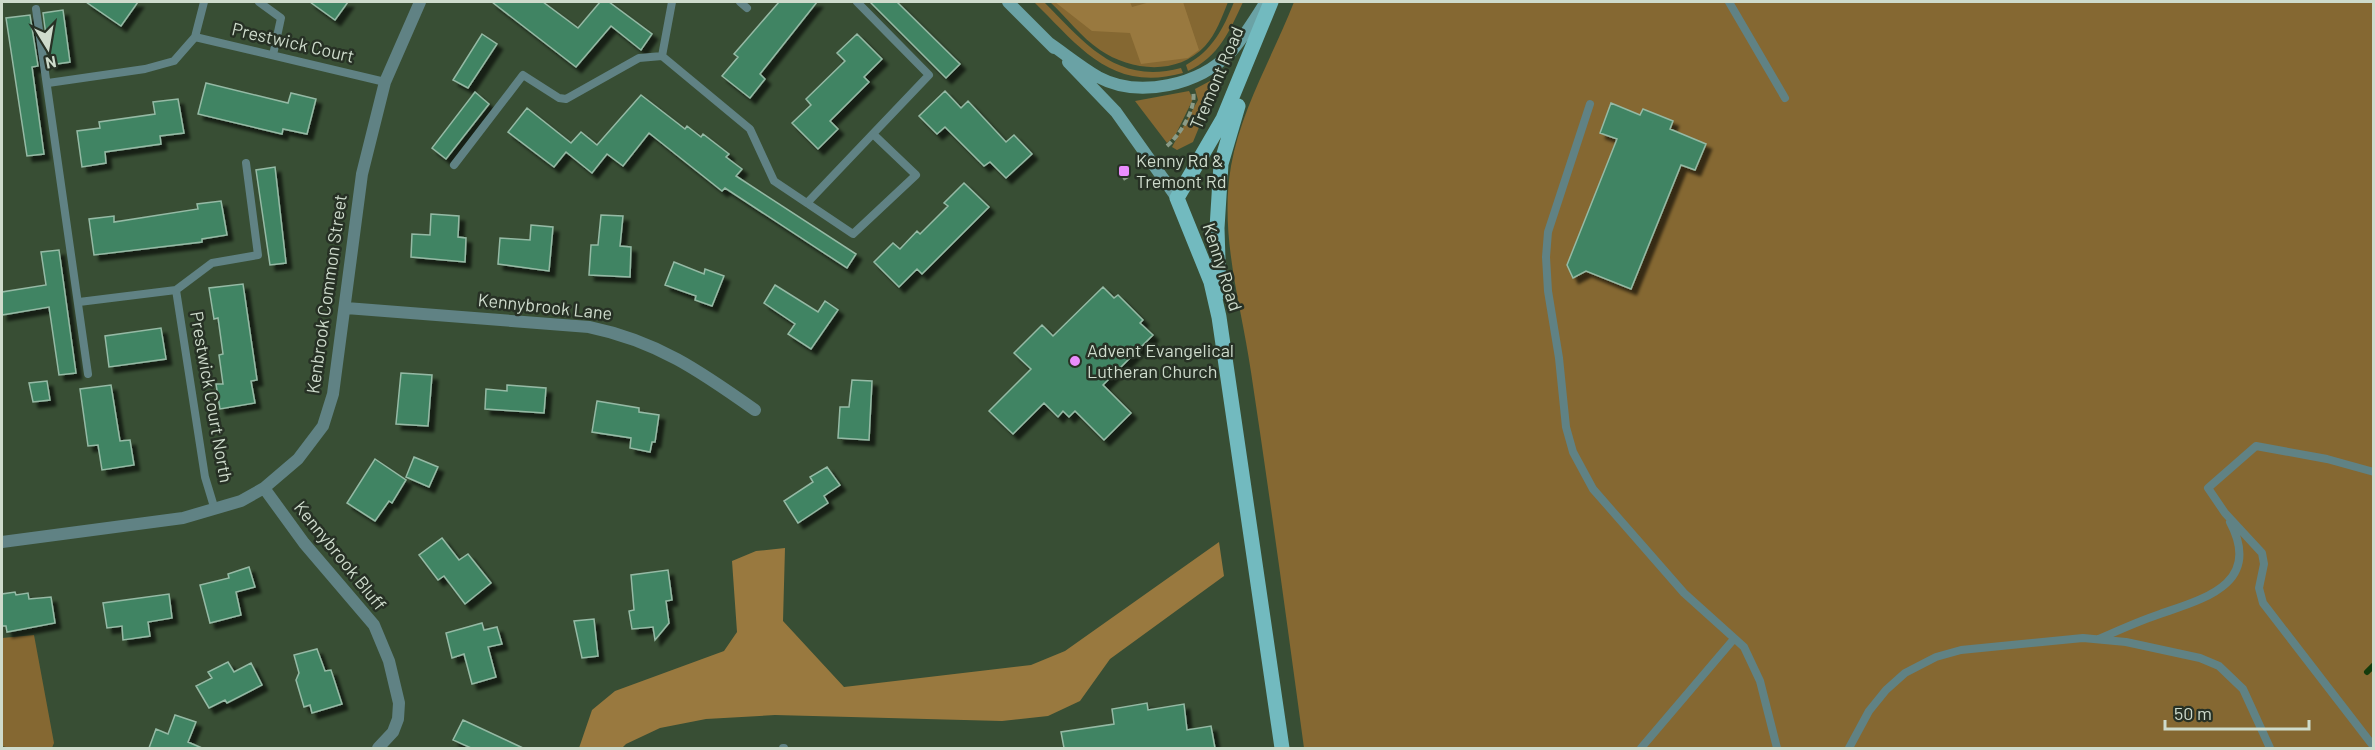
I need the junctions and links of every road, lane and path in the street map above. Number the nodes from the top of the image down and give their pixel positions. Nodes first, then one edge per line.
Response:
1 (204, 2) edge
2 (259, 2) edge
3 (420, 2) edge
4 (672, 2) edge
5 (740, 2) edge
6 (857, 2) edge
7 (1008, 2) edge
8 (1266, 2) edge
9 (1271, 2) edge
10 (1278, 2) edge
11 (1729, 2) edge
12 (747, 8) dead end
13 (36, 9) dead end
14 (195, 37) junction
15 (1049, 43) junction
16 (273, 55) junction
17 (662, 56) junction
18 (385, 82) junction
19 (48, 83) junction
20 (1193, 90) dead end
21 (1785, 98) dead end
22 (1590, 104) dead end
23 (873, 134) junction
24 (1167, 146) dead end
25 (246, 163) dead end
26 (454, 165) dead end
27 (1128, 176) dead end
28 (1123, 179) dead end
29 (1177, 198) junction
30 (807, 203) junction
31 (176, 290) junction
32 (79, 302) junction
33 (346, 308) junction
34 (1219, 317) junction
35 (88, 374) dead end
36 (755, 410) dead end
37 (2373, 472) edge
38 (264, 488) junction
39 (215, 510) junction
40 (2225, 513) junction
41 (2, 542) edge
42 (2099, 639) junction
43 (1733, 640) junction
44 (2373, 747) edge
45 (378, 748) edge
46 (1282, 748) edge
47 (1641, 748) edge
48 (1777, 748) edge
49 (1849, 748) edge
50 (2270, 748) edge

1 - 14 lane
2 - 16 lane
3 - 18 street, Kenbrook Common Street
4 - 17 lane
5 - 12 lane
6 - 23 lane
7 - 15 main road, Kenny Road
8 - 15 main road
9 - 29 main road, Tremont Road
10 - 34 main road
11 - 21 lane
13 - 19 lane
14 - 16 lane, Prestwick Court
14 - 19 lane
15 - 29 main road, Kenny Road
16 - 18 lane, Prestwick Court
17 - 26 lane
17 - 30 lane
18 - 33 street, Kenbrook Common Street
19 - 32 lane
20 - 24 path
22 - 43 lane
23 - 30 lane
23 - 30 lane
25 - 31 lane, Prestwick Court North
27 - 28 path
29 - 34 main road, Kenny Road
31 - 32 lane, Prestwick Court North
31 - 39 lane, Prestwick Court North
32 - 35 lane
33 - 36 street, Kennybrook Lane
33 - 38 street, Kenbrook Common Street
34 - 46 main road, Kenny Road
37 - 40 lane
38 - 39 street, Kenbrook Common Street
38 - 45 street, Kennybrook Bluff
39 - 41 street, Kenbrook Common Street
40 - 42 lane
40 - 44 lane
42 - 49 lane
42 - 50 lane
43 - 47 lane
43 - 48 lane

